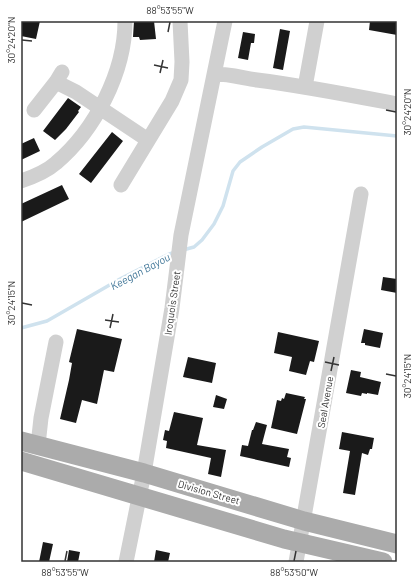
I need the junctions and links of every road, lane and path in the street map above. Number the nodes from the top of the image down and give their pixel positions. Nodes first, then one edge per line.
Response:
1 (124, 21) edge
2 (180, 21) edge
3 (225, 21) edge
4 (317, 21) edge
5 (215, 74) junction
6 (305, 87) junction
7 (397, 104) edge
8 (100, 108) junction
9 (34, 110) dead end
10 (148, 140) junction
11 (21, 181) edge
12 (120, 185) dead end
13 (361, 194) dead end
14 (56, 342) dead end
15 (29, 443) edge
16 (21, 461) edge
17 (144, 473) junction
18 (139, 496) junction
19 (304, 521) junction
20 (300, 543) junction
21 (397, 544) edge
22 (126, 562) edge
23 (296, 562) edge
24 (383, 562) edge

1 - 8 street
2 - 10 street
3 - 5 street, Iroquois Street
4 - 6 street
5 - 6 street
5 - 17 street, Iroquois Street
6 - 7 street
8 - 9 street
8 - 10 street
8 - 11 street
10 - 12 street
13 - 19 street, Seal Avenue
14 - 15 street
15 - 17 main road, Division Street
16 - 18 main road
17 - 18 street, Iroquois Street
17 - 19 main road, Division Street
18 - 20 main road
18 - 22 street, Iroquois Street
19 - 20 street, Seal Avenue
19 - 21 main road, Division Street
20 - 23 street, Seal Avenue
20 - 24 main road

